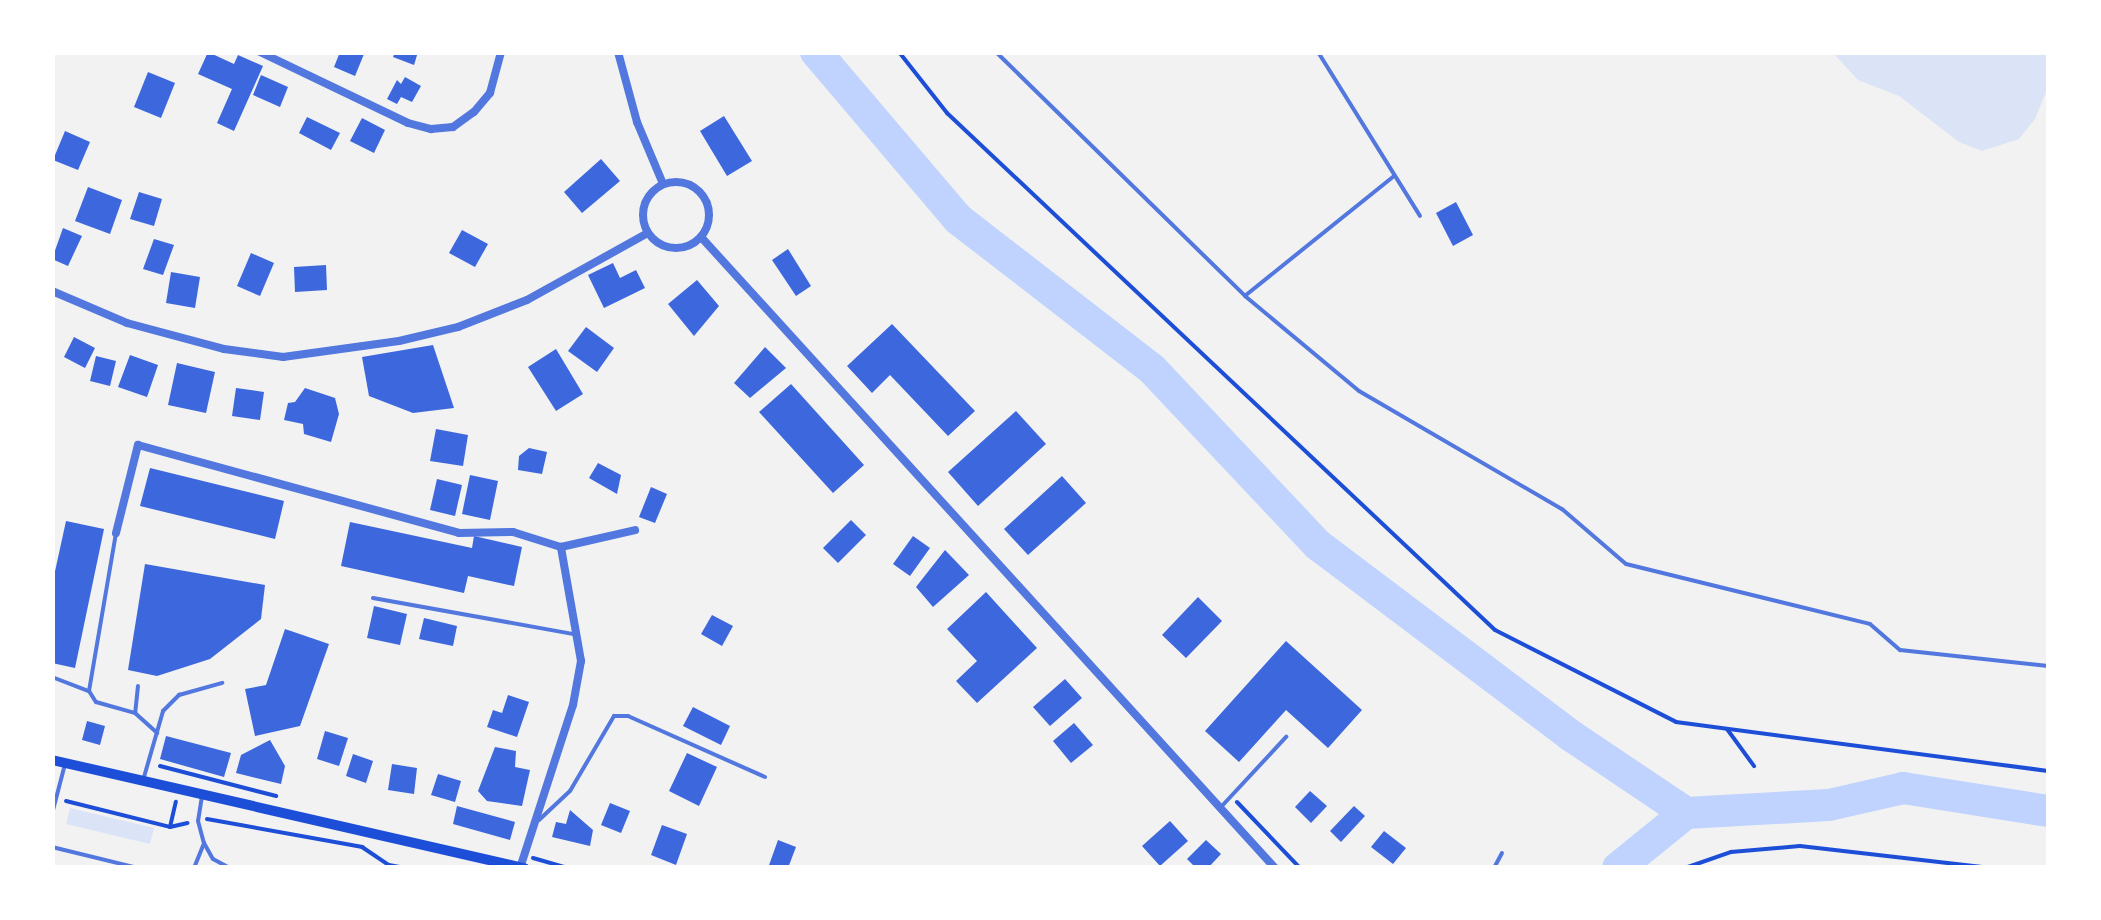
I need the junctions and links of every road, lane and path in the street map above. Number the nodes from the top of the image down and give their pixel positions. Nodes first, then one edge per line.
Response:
1 (260, 52) edge
2 (501, 52) edge
3 (618, 52) edge
4 (899, 52) edge
5 (996, 52) edge
6 (1318, 52) edge
7 (1394, 176) junction
8 (663, 184) junction
9 (1420, 216) dead end
10 (648, 234) junction
11 (701, 237) junction
12 (52, 291) edge
13 (1245, 296) junction
14 (635, 530) dead end
15 (116, 533) joint
16 (561, 547) junction
17 (373, 598) dead end
18 (579, 635) junction
19 (2048, 666) edge
20 (52, 677) edge
21 (222, 683) dead end
22 (138, 686) dead end
23 (90, 691) junction
24 (136, 713) junction
25 (1727, 728) junction
26 (156, 733) junction
27 (1286, 738) dead end
28 (52, 760) edge
29 (66, 763) junction
30 (147, 766) junction
31 (1754, 766) dead end
32 (2048, 771) edge
33 (765, 776) dead end
34 (142, 782) junction
35 (272, 794) dead end
36 (202, 796) junction
37 (1232, 796) junction
38 (56, 799) junction
39 (1219, 809) junction
40 (52, 814) edge
41 (198, 821) junction
42 (532, 826) junction
43 (204, 842) junction
44 (52, 846) edge
45 (1502, 853) dead end
46 (522, 867) edge
47 (138, 868) edge
48 (194, 868) edge
49 (230, 868) edge
50 (404, 868) edge
51 (1275, 868) edge
52 (1300, 868) edge
53 (1494, 868) edge
54 (1685, 868) edge
55 (1989, 868) edge

1 - 2 street
3 - 8 street
4 - 25 path
5 - 13 lane
6 - 7 lane
7 - 9 lane
7 - 13 lane
8 - 10 street
8 - 11 street
10 - 11 street
10 - 12 street
11 - 39 street
13 - 19 lane
14 - 16 street
15 - 16 street
15 - 23 lane
16 - 18 street
17 - 18 lane
18 - 42 street
20 - 23 lane
21 - 26 lane
22 - 24 lane
23 - 24 lane
24 - 26 lane
25 - 31 path
25 - 32 path
26 - 30 lane
27 - 37 lane
28 - 29 main road
29 - 34 main road
29 - 38 lane
30 - 34 lane
30 - 35 path
33 - 42 lane
34 - 36 main road
36 - 41 lane
36 - 46 main road
37 - 39 lane
37 - 52 path
38 - 40 lane
38 - 41 path
39 - 51 street
41 - 43 lane
41 - 50 path
42 - 46 street
43 - 48 lane
43 - 49 lane
44 - 47 lane
45 - 53 lane
54 - 55 path

